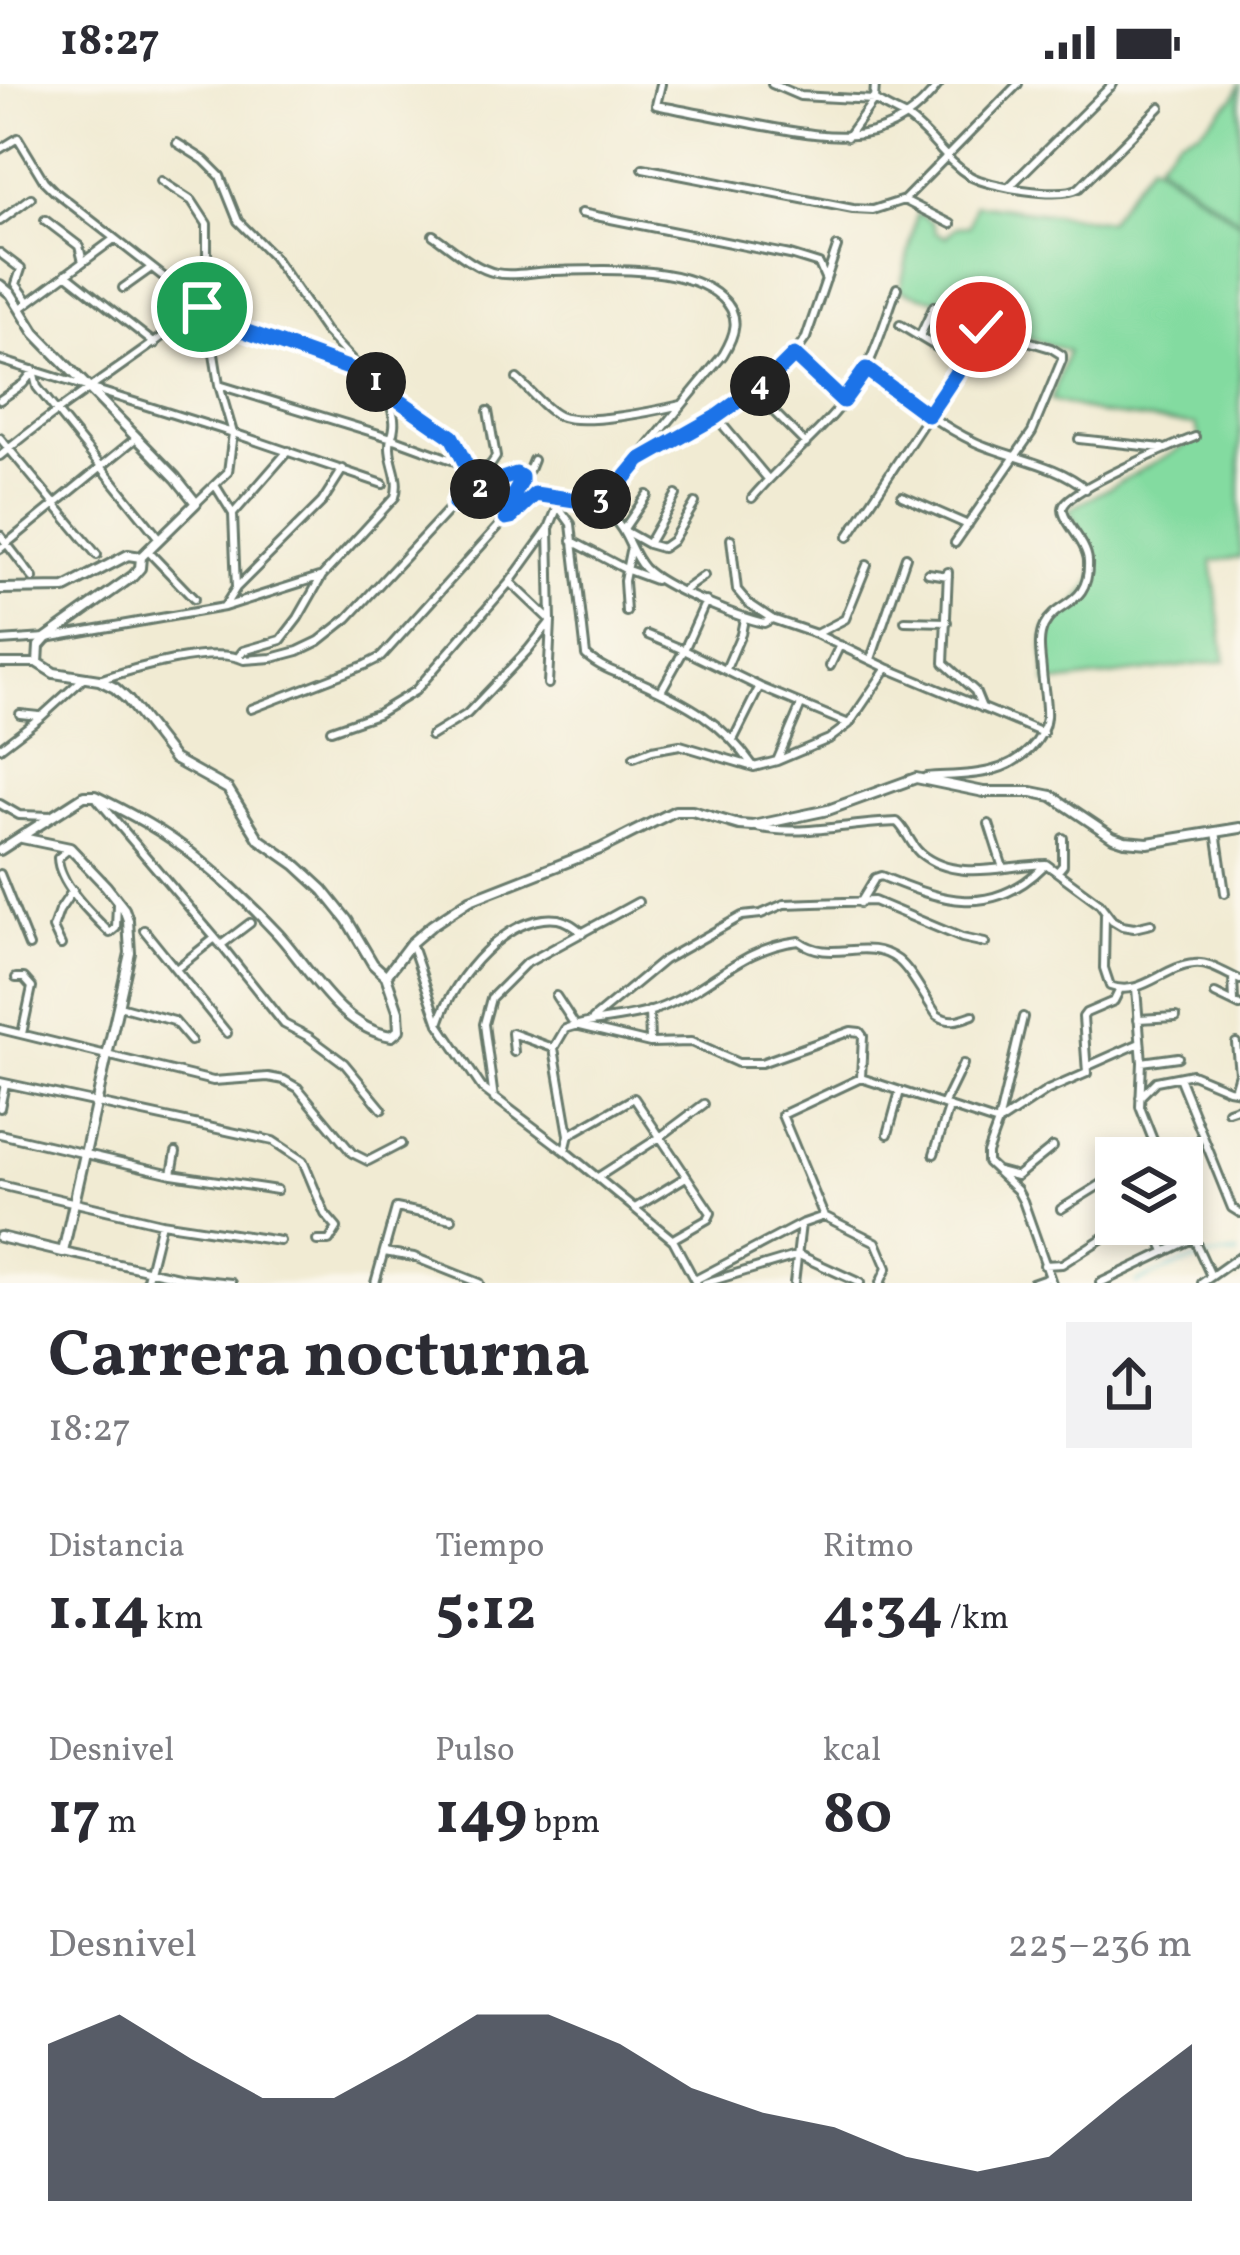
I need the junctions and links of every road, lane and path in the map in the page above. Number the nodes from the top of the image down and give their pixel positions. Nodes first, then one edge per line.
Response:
1 (661, 84) edge
2 (772, 84) edge
3 (875, 84) edge
4 (939, 84) edge
5 (1018, 84) edge
6 (1113, 84) edge
7 (874, 100) junction
8 (1160, 107) dead end
9 (906, 118) junction
10 (847, 137) junction
11 (177, 143) dead end
12 (0, 149) edge
13 (946, 156) junction
14 (644, 168) dead end
15 (161, 181) dead end
16 (1010, 186) junction
17 (31, 198) dead end
18 (904, 200) junction
19 (581, 213) dead end
20 (46, 220) dead end
21 (0, 221) edge
22 (951, 224) dead end
23 (433, 235) dead end
24 (114, 239) junction
25 (837, 247) dead end
26 (0, 253) edge
27 (83, 262) junction
28 (152, 268) junction
29 (66, 274) junction
30 (826, 284) junction
31 (0, 285) edge
32 (123, 288) dead end
33 (897, 288) dead end
34 (25, 305) junction
35 (990, 305) dead end
36 (934, 306) dead end
37 (202, 307) junction
38 (208, 323) junction
39 (222, 323) junction
40 (900, 326) dead end
41 (981, 327) junction
42 (920, 336) junction
43 (155, 344) junction
44 (794, 355) junction
45 (0, 360) edge
46 (963, 363) junction
47 (866, 369) junction
48 (34, 370) junction
49 (365, 374) junction
50 (517, 380) dead end
51 (219, 385) junction
52 (380, 386) junction
53 (87, 388) junction
54 (0, 400) edge
55 (843, 401) junction
56 (685, 404) junction
57 (57, 410) junction
58 (488, 411) dead end
59 (775, 412) dead end
60 (928, 415) junction
61 (716, 417) junction
62 (233, 433) junction
63 (1195, 437) dead end
64 (0, 438) edge
65 (392, 438) junction
66 (135, 439) junction
67 (1079, 439) dead end
68 (806, 444) junction
69 (1166, 448) junction
70 (8, 449) junction
71 (288, 451) junction
72 (0, 456) edge
73 (1012, 458) junction
74 (533, 460) dead end
75 (640, 460) junction
76 (466, 465) junction
77 (101, 466) junction
78 (343, 469) junction
79 (521, 477) junction
80 (768, 479) junction
81 (383, 484) dead end
82 (215, 485) junction
83 (1087, 489) junction
84 (462, 493) junction
85 (647, 495) dead end
86 (676, 495) dead end
87 (559, 496) junction
88 (902, 496) dead end
89 (752, 498) dead end
90 (196, 503) junction
91 (595, 503) junction
92 (695, 503) dead end
93 (53, 504) junction
94 (455, 504) junction
95 (558, 506) junction
96 (233, 514) junction
97 (506, 518) junction
98 (968, 525) junction
99 (549, 528) junction
100 (623, 530) junction
101 (0, 536) edge
102 (158, 537) junction
103 (848, 537) dead end
104 (731, 539) dead end
105 (572, 541) junction
106 (955, 543) dead end
107 (648, 544) junction
108 (3, 546) edge
109 (631, 547) junction
110 (144, 553) junction
111 (98, 555) dead end
112 (906, 557) dead end
113 (867, 565) dead end
114 (625, 569) junction
115 (928, 573) dead end
116 (322, 575) junction
117 (704, 576) dead end
118 (33, 578) dead end
119 (659, 581) junction
120 (510, 582) junction
121 (236, 588) junction
122 (0, 589) edge
123 (683, 591) junction
124 (194, 599) dead end
125 (706, 601) junction
126 (224, 607) junction
127 (626, 612) dead end
128 (744, 619) junction
129 (772, 619) junction
130 (551, 620) junction
131 (904, 621) dead end
132 (947, 622) junction
133 (816, 634) junction
134 (648, 635) dead end
135 (46, 638) junction
136 (0, 641) edge
137 (840, 645) junction
138 (684, 650) junction
139 (239, 656) junction
140 (871, 659) junction
141 (0, 663) edge
142 (38, 663) junction
143 (830, 666) dead end
144 (886, 668) junction
145 (726, 669) junction
146 (84, 677) junction
147 (99, 680) junction
148 (548, 684) dead end
149 (760, 687) junction
150 (661, 692) junction
151 (801, 705) junction
152 (982, 707) junction
153 (251, 709) dead end
154 (20, 714) dead end
155 (42, 716) junction
156 (849, 724) junction
157 (331, 730) dead end
158 (1043, 733) junction
159 (431, 736) dead end
160 (734, 738) junction
161 (0, 748) edge
162 (634, 757) dead end
163 (777, 761) junction
164 (754, 767) junction
165 (916, 778) junction
166 (95, 796) junction
167 (0, 804) edge
168 (52, 816) junction
169 (989, 824) dead end
170 (753, 826) junction
171 (1240, 828) edge
172 (1216, 831) junction
173 (21, 837) junction
174 (1064, 838) dead end
175 (70, 848) junction
176 (0, 850) edge
177 (1046, 864) junction
178 (1003, 868) junction
179 (1058, 871) junction
180 (0, 874) edge
181 (73, 890) junction
182 (1225, 893) dead end
183 (117, 899) junction
184 (638, 902) dead end
185 (860, 903) junction
186 (1105, 910) junction
187 (250, 923) dead end
188 (1151, 925) dead end
189 (144, 930) dead end
190 (583, 933) junction
191 (218, 942) junction
192 (411, 943) junction
193 (985, 943) dead end
194 (61, 945) dead end
195 (29, 946) dead end
196 (176, 969) junction
197 (386, 976) junction
198 (16, 978) dead end
199 (1237, 978) edge
200 (1136, 988) junction
201 (1119, 990) junction
202 (1215, 994) dead end
203 (556, 996) dead end
204 (1237, 1004) edge
205 (119, 1006) junction
206 (649, 1011) junction
207 (974, 1015) dead end
208 (1023, 1017) dead end
209 (1175, 1017) dead end
210 (1138, 1019) junction
211 (590, 1021) junction
212 (439, 1024) junction
213 (575, 1025) junction
214 (0, 1029) edge
215 (226, 1033) dead end
216 (22, 1034) junction
217 (191, 1041) dead end
218 (650, 1043) junction
219 (1140, 1043) junction
220 (1236, 1043) dead end
221 (554, 1048) junction
222 (514, 1052) dead end
223 (108, 1056) junction
224 (1178, 1057) dead end
225 (1142, 1062) junction
226 (963, 1064) dead end
227 (1088, 1066) junction
228 (1179, 1077) junction
229 (861, 1078) junction
230 (3, 1083) edge
231 (1237, 1090) edge
232 (900, 1091) junction
233 (1140, 1097) junction
234 (494, 1100) junction
235 (704, 1104) dead end
236 (97, 1105) junction
237 (946, 1107) junction
238 (1240, 1107) edge
239 (0, 1108) edge
240 (382, 1109) dead end
241 (1228, 1112) dead end
242 (998, 1123) junction
243 (0, 1134) edge
244 (889, 1134) dead end
245 (569, 1135) junction
246 (660, 1137) junction
247 (1151, 1137) edge
248 (400, 1144) dead end
249 (1053, 1147) dead end
250 (565, 1150) junction
251 (176, 1152) dead end
252 (85, 1154) junction
253 (934, 1154) dead end
254 (994, 1171) junction
255 (172, 1174) junction
256 (598, 1177) junction
257 (686, 1177) junction
258 (0, 1185) edge
259 (1095, 1188) edge
260 (277, 1190) dead end
261 (74, 1202) junction
262 (635, 1208) junction
263 (1061, 1209) dead end
264 (1240, 1213) edge
265 (824, 1216) junction
266 (452, 1219) dead end
267 (161, 1222) junction
268 (801, 1224) junction
269 (0, 1237) edge
270 (673, 1240) junction
271 (280, 1241) dead end
272 (317, 1241) dead end
273 (1095, 1243) edge
274 (1162, 1245) edge
275 (1178, 1245) edge
276 (1195, 1245) edge
277 (1165, 1251) junction
278 (63, 1252) junction
279 (384, 1252) junction
280 (799, 1255) junction
281 (1239, 1256) edge
282 (1044, 1264) junction
283 (149, 1271) junction
284 (1211, 1276) junction
285 (1050, 1280) edge
286 (211, 1281) edge
287 (699, 1282) edge
288 (146, 1283) edge
289 (232, 1283) edge
290 (375, 1283) edge
291 (479, 1283) edge
292 (794, 1283) edge
293 (860, 1283) edge
294 (880, 1283) edge
295 (1032, 1283) edge
296 (1100, 1283) edge
297 (1202, 1283) edge

1 - 10 street
2 - 7 street
3 - 7 street
4 - 9 street
5 - 13 street
6 - 16 street
7 - 9 street
7 - 10 street
8 - 16 street
9 - 10 street
9 - 13 street
11 - 49 street
12 - 24 street
13 - 16 street
13 - 18 street
14 - 18 street
15 - 39 street
17 - 21 street
18 - 22 street
19 - 30 street
20 - 27 street
23 - 56 street
24 - 27 street
24 - 28 street
25 - 30 street
26 - 34 street
27 - 29 street
28 - 32 street
28 - 37 street
29 - 34 street
29 - 43 street
30 - 44 street
31 - 34 street
33 - 47 street
34 - 53 street
35 - 41 street
36 - 42 street
37 - 38 street
37 - 43 street
38 - 39 street
38 - 51 street
39 - 49 street
40 - 42 street
41 - 46 street
41 - 73 street
42 - 46 street
43 - 53 street
44 - 55 street
44 - 61 street
45 - 48 street
46 - 60 street
47 - 55 street
47 - 60 street
48 - 53 street
48 - 54 street
48 - 57 street
49 - 52 street
50 - 56 street
51 - 62 street
51 - 65 street
52 - 65 street
52 - 76 street
53 - 57 street
53 - 62 street
53 - 66 street
55 - 68 street
56 - 75 street
57 - 70 street
57 - 77 street
58 - 84 street
59 - 68 street
60 - 73 street
60 - 103 street
61 - 75 street
61 - 80 street
62 - 71 street
62 - 82 street
63 - 69 street
64 - 70 street
65 - 76 street
65 - 116 street
66 - 77 street
66 - 90 street
67 - 69 street
68 - 80 street
69 - 83 street
70 - 72 street
70 - 93 street
71 - 78 street
71 - 96 street
73 - 83 street
73 - 98 street
74 - 79 street
75 - 91 street
76 - 84 street
77 - 93 street
77 - 102 street
78 - 81 street
78 - 121 street
79 - 94 street
79 - 97 street
80 - 89 street
82 - 90 street
82 - 96 street
83 - 158 street
84 - 94 street
85 - 100 street
86 - 107 street
87 - 91 street
87 - 95 street
87 - 97 street
88 - 98 street
90 - 102 street
91 - 100 street
92 - 107 street
93 - 108 street
93 - 111 street
94 - 139 street
95 - 99 street
95 - 105 street
96 - 121 street
97 - 153 street
98 - 106 street
99 - 120 street
99 - 130 street
100 - 107 street
100 - 109 street
101 - 108 street
102 - 110 street
104 - 129 street
105 - 114 street
105 - 150 street
108 - 118 street
109 - 114 street
109 - 119 street
110 - 122 street
110 - 124 street
110 - 135 street
112 - 140 street
113 - 133 street
114 - 119 street
114 - 127 street
115 - 132 street
116 - 126 street
116 - 139 street
117 - 123 street
119 - 123 street
120 - 130 street
120 - 157 street
121 - 126 street
123 - 125 street
125 - 128 street
125 - 138 street
126 - 135 street
128 - 129 street
128 - 145 street
129 - 133 street
130 - 148 street
130 - 159 street
131 - 132 street
132 - 152 street
133 - 137 street
134 - 138 street
135 - 136 street
135 - 142 street
137 - 140 street
137 - 143 street
138 - 145 street
138 - 150 street
139 - 147 street
140 - 144 street
141 - 142 street
142 - 146 street
144 - 152 street
144 - 156 street
145 - 149 street
146 - 147 street
146 - 155 street
147 - 197 street
149 - 151 street
149 - 160 street
150 - 160 street
151 - 156 street
151 - 163 street
152 - 158 street
154 - 155 street
155 - 161 street
156 - 163 street
158 - 165 street
160 - 164 street
162 - 164 street
163 - 164 street
165 - 170 street
165 - 172 street
166 - 168 street
166 - 191 street
166 - 197 street
167 - 168 street
168 - 173 street
169 - 178 street
170 - 178 street
170 - 192 street
171 - 172 street
172 - 182 street
173 - 175 street
173 - 176 street
174 - 179 street
175 - 181 street
175 - 183 street
177 - 178 street
177 - 179 street
177 - 185 street
179 - 186 street
180 - 195 street
181 - 183 street
181 - 194 street
183 - 205 street
184 - 190 street
185 - 193 street
185 - 211 street
186 - 188 street
186 - 201 street
187 - 191 street
189 - 196 street
190 - 212 street
190 - 234 street
191 - 196 street
191 - 240 street
192 - 197 street
192 - 212 street
196 - 215 street
198 - 216 street
199 - 200 street
199 - 204 street
200 - 201 street
200 - 210 street
201 - 227 street
202 - 204 street
203 - 213 street
205 - 217 street
205 - 223 street
206 - 207 street
206 - 211 street
206 - 218 street
208 - 242 street
209 - 210 street
210 - 219 street
211 - 213 street
212 - 234 street
213 - 218 street
213 - 221 street
214 - 216 street
216 - 223 street
218 - 229 street
219 - 225 street
219 - 227 street
220 - 231 street
221 - 222 street
221 - 245 street
223 - 236 street
223 - 248 street
224 - 225 street
225 - 233 street
226 - 237 street
227 - 242 street
228 - 231 street
228 - 233 street
228 - 264 street
229 - 232 street
229 - 265 street
230 - 236 street
230 - 239 street
232 - 237 street
232 - 244 street
233 - 247 street
234 - 250 street
235 - 246 street
236 - 252 street
236 - 272 street
237 - 242 street
237 - 253 street
238 - 241 street
242 - 254 street
243 - 252 street
245 - 246 street
245 - 250 street
246 - 256 street
246 - 257 street
249 - 254 street
250 - 256 street
251 - 255 street
252 - 255 street
252 - 261 street
254 - 282 street
255 - 260 street
256 - 262 street
257 - 262 street
257 - 270 street
258 - 261 street
259 - 263 street
261 - 267 street
261 - 278 street
262 - 270 street
265 - 268 street
265 - 294 street
266 - 279 street
267 - 271 street
267 - 283 street
268 - 280 street
268 - 287 street
269 - 278 street
270 - 287 street
273 - 282 street
274 - 277 street
275 - 277 street
276 - 284 street
277 - 296 street
278 - 283 street
279 - 290 street
279 - 291 street
280 - 287 street
280 - 292 street
280 - 293 street
281 - 284 street
282 - 285 street
283 - 286 street
283 - 288 street
284 - 297 street
285 - 295 street
286 - 289 street

